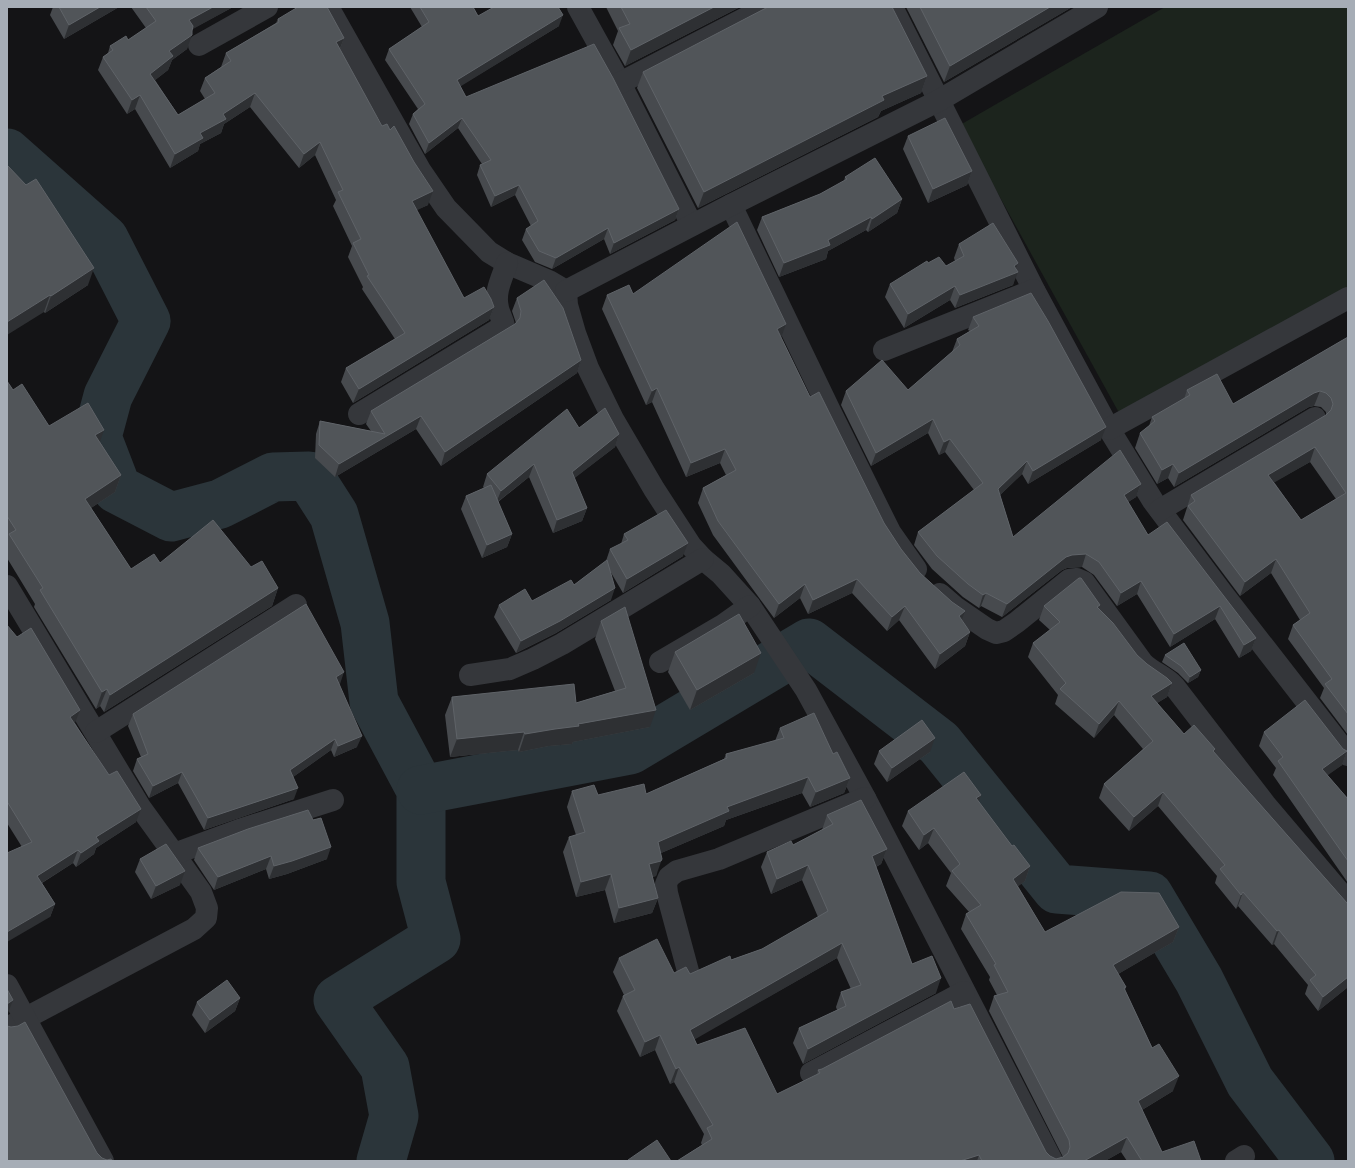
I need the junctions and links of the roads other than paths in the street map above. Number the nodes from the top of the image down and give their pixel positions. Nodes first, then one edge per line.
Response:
1 (267, 7) edge
2 (328, 7) edge
3 (578, 7) edge
4 (767, 7) edge
5 (892, 7) edge
6 (1097, 7) edge
7 (199, 45) dead end
8 (620, 83) junction
9 (938, 101) junction
10 (731, 204) junction
11 (692, 225) junction
12 (507, 263) junction
13 (1034, 290) junction
14 (566, 291) junction
15 (1348, 298) edge
16 (884, 350) dead end
17 (359, 414) dead end
18 (1315, 418) dead end
19 (1109, 429) junction
20 (1160, 510) junction
21 (703, 559) junction
22 (7, 586) edge
23 (296, 605) dead end
24 (752, 609) junction
25 (660, 662) dead end
26 (470, 675) dead end
27 (96, 732) junction
28 (1348, 755) edge
29 (866, 798) junction
30 (332, 800) dead end
31 (174, 854) junction
32 (1348, 902) edge
33 (688, 971) edge
34 (7, 985) edge
35 (964, 992) junction
36 (16, 1023) edge
37 (811, 1074) dead end
38 (103, 1161) edge
39 (1052, 1161) edge

1 - 7 street
2 - 12 street
3 - 8 street
4 - 8 street
5 - 9 street
6 - 9 street
8 - 11 street
9 - 10 street
9 - 13 street
10 - 11 street
10 - 32 street
11 - 14 street
12 - 14 street
12 - 17 street
13 - 16 street
13 - 19 street
14 - 21 street
15 - 19 street
18 - 20 street
19 - 20 street
20 - 28 street
21 - 24 street
21 - 26 street
22 - 27 street
23 - 27 street
24 - 25 street
24 - 29 street
27 - 31 street
29 - 33 street
29 - 35 street
30 - 31 street
31 - 36 street
34 - 36 street
35 - 37 street
35 - 39 street
36 - 38 street

